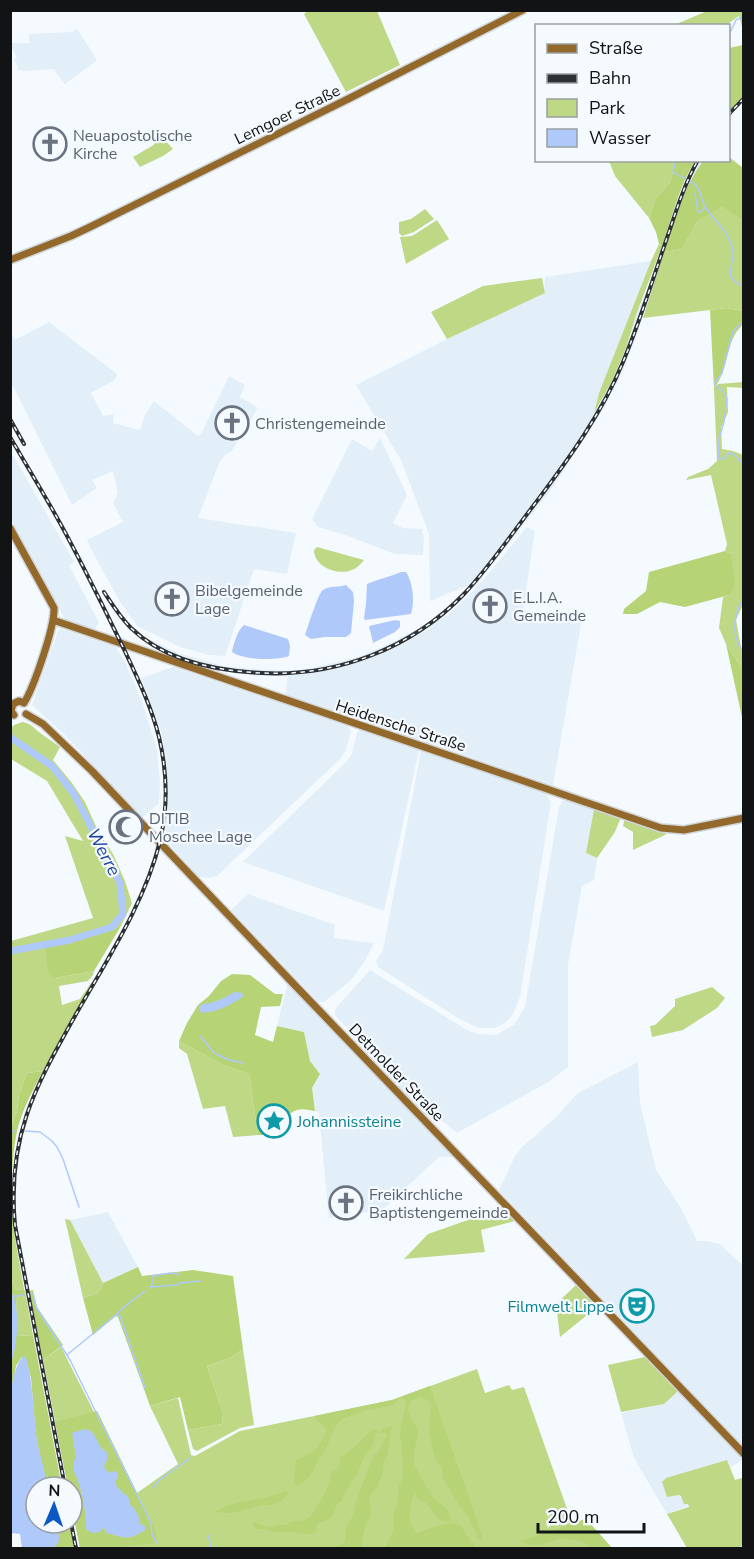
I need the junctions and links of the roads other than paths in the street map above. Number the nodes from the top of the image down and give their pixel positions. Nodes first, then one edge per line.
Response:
1 (523, 10) edge
2 (10, 260) edge
3 (10, 528) edge
4 (53, 621) junction
5 (24, 703) junction
6 (26, 714) junction
7 (12, 717) edge
8 (744, 818) edge
9 (744, 1454) edge

1 - 2 main road, Lemgoer Straße
3 - 4 main road
4 - 5 main road
4 - 8 main road, Heidensche Straße
5 - 6 main road
5 - 7 main road
6 - 7 main road
6 - 9 main road, Detmolder Straße

